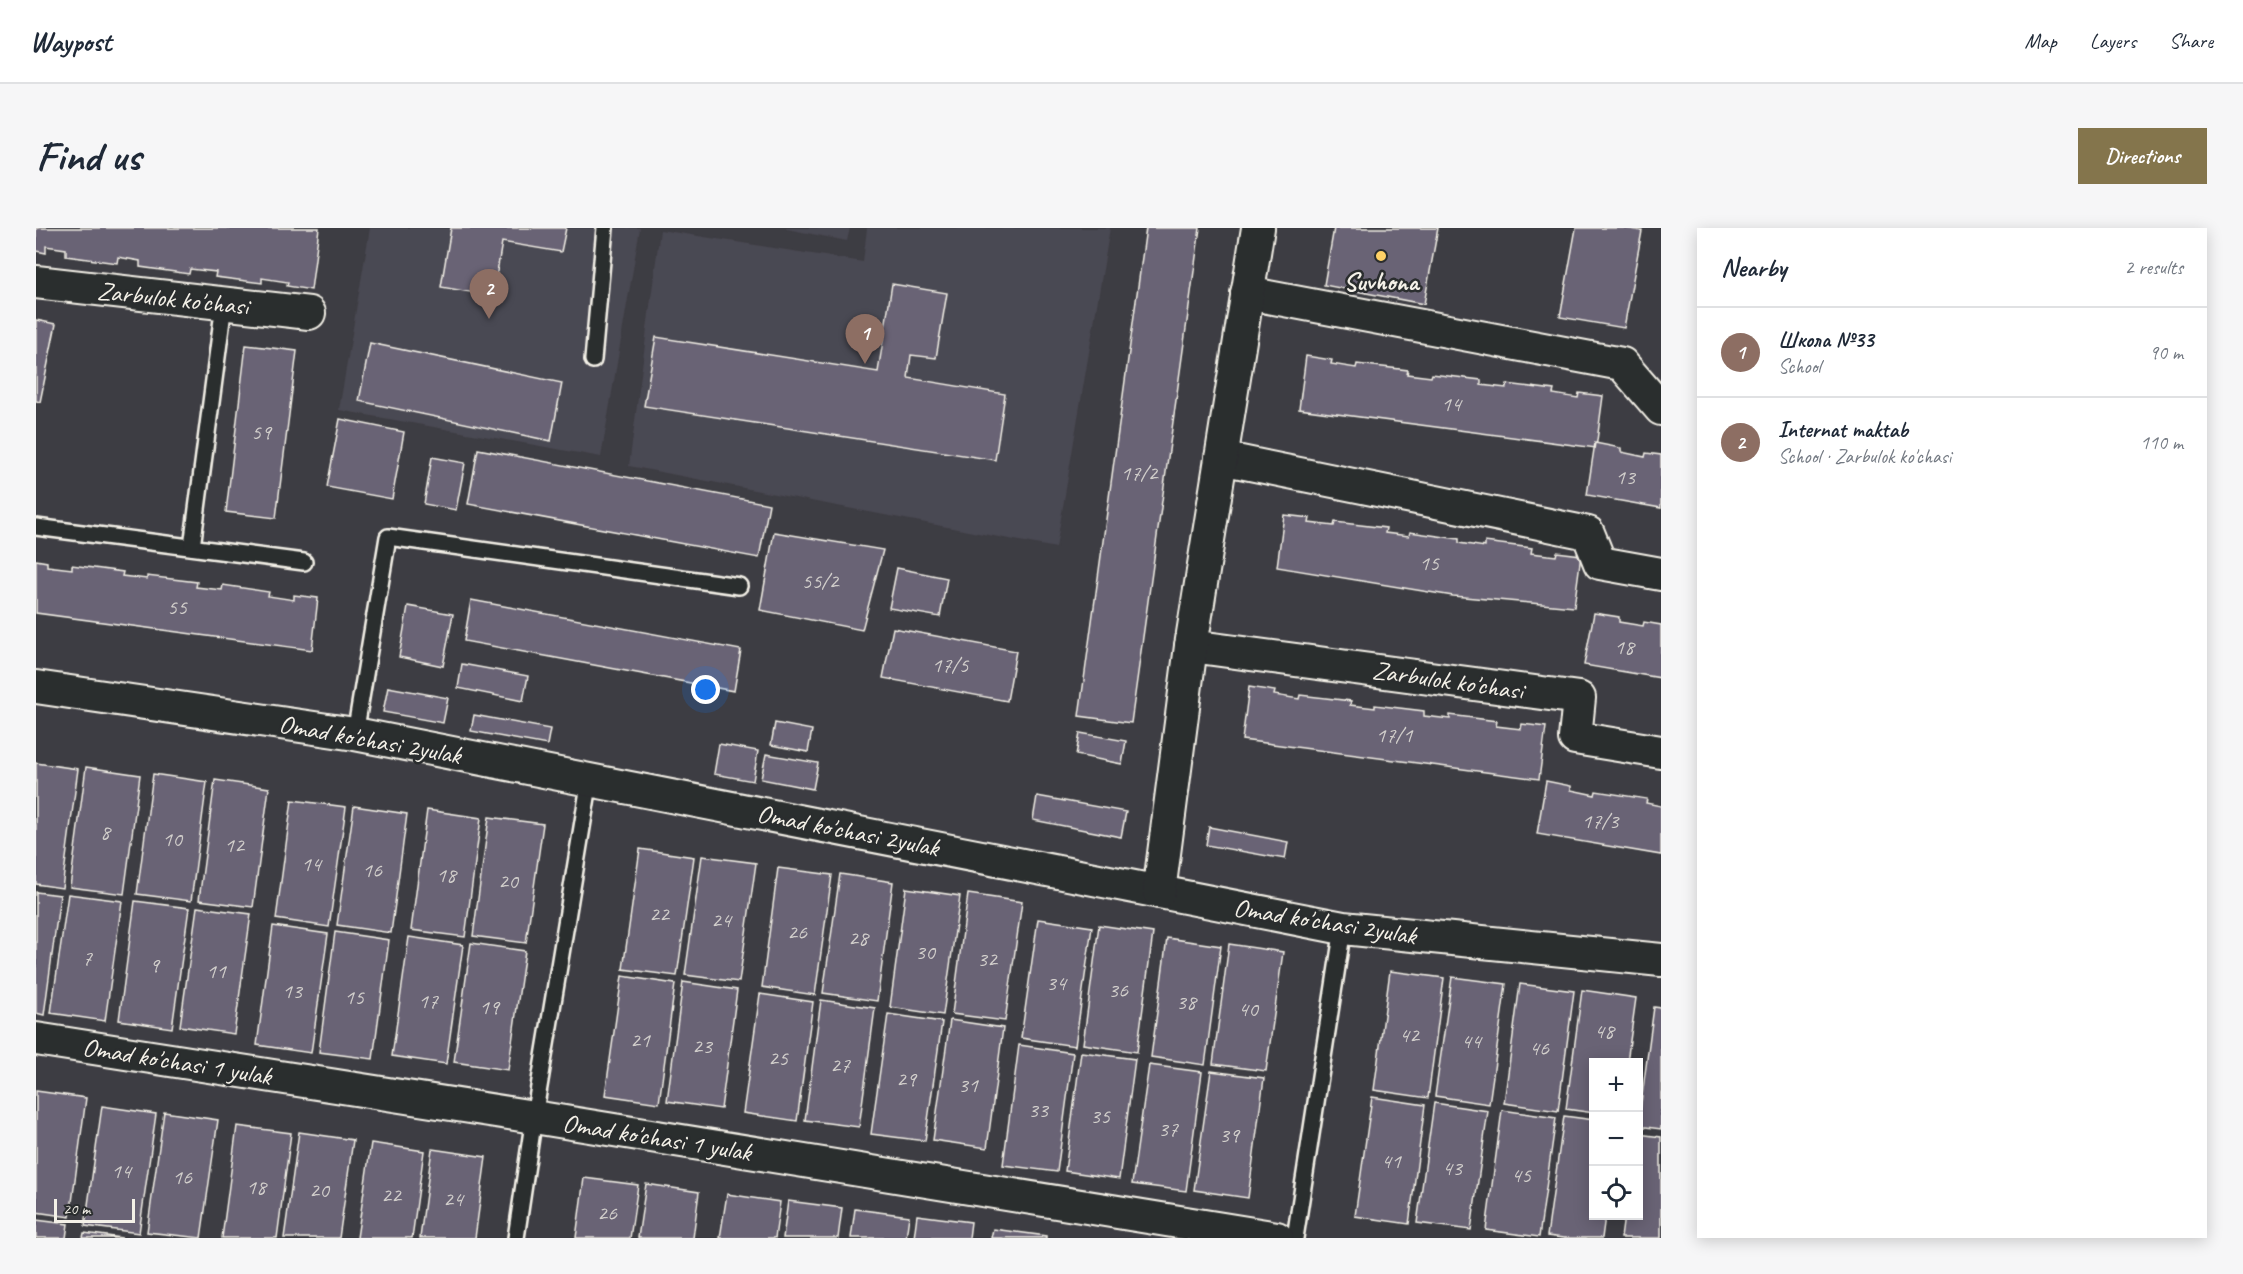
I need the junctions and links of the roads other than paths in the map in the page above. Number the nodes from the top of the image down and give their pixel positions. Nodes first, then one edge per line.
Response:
1 (605, 228) edge
2 (1258, 228) edge
3 (36, 282) edge
4 (1247, 293) junction
5 (224, 304) junction
6 (309, 314) dead end
7 (593, 360) dead end
8 (1661, 409) edge
9 (1221, 458) junction
10 (36, 527) edge
11 (192, 547) junction
12 (304, 562) dead end
13 (1661, 574) edge
14 (739, 586) dead end
15 (1191, 646) junction
16 (36, 687) edge
17 (355, 734) junction
18 (1661, 752) edge
19 (590, 778) junction
20 (1159, 892) junction
21 (1343, 928) junction
22 (1661, 960) edge
23 (36, 1039) edge
24 (534, 1117) junction
25 (516, 1238) edge
26 (1277, 1238) edge
27 (1296, 1238) edge

1 - 7 lane
2 - 4 street
3 - 5 street, Zarbulok ko'chasi
4 - 8 street
4 - 9 street
5 - 6 street, Zarbulok ko'chasi
5 - 11 lane
9 - 13 street
9 - 15 street
10 - 11 lane
11 - 12 lane
14 - 17 lane
15 - 18 street, Zarbulok ko'chasi
15 - 20 street
16 - 17 street, Omad ko'chasi 2yulak
17 - 19 street, Omad ko'chasi 2yulak
19 - 20 street, Omad ko'chasi 2yulak
19 - 24 lane
20 - 21 street, Omad ko'chasi 2yulak
21 - 22 street, Omad ko'chasi 2yulak
21 - 27 lane
23 - 24 street, Omad ko'chasi 1 yulak
24 - 25 lane
24 - 26 street, Omad ko'chasi 1 yulak

